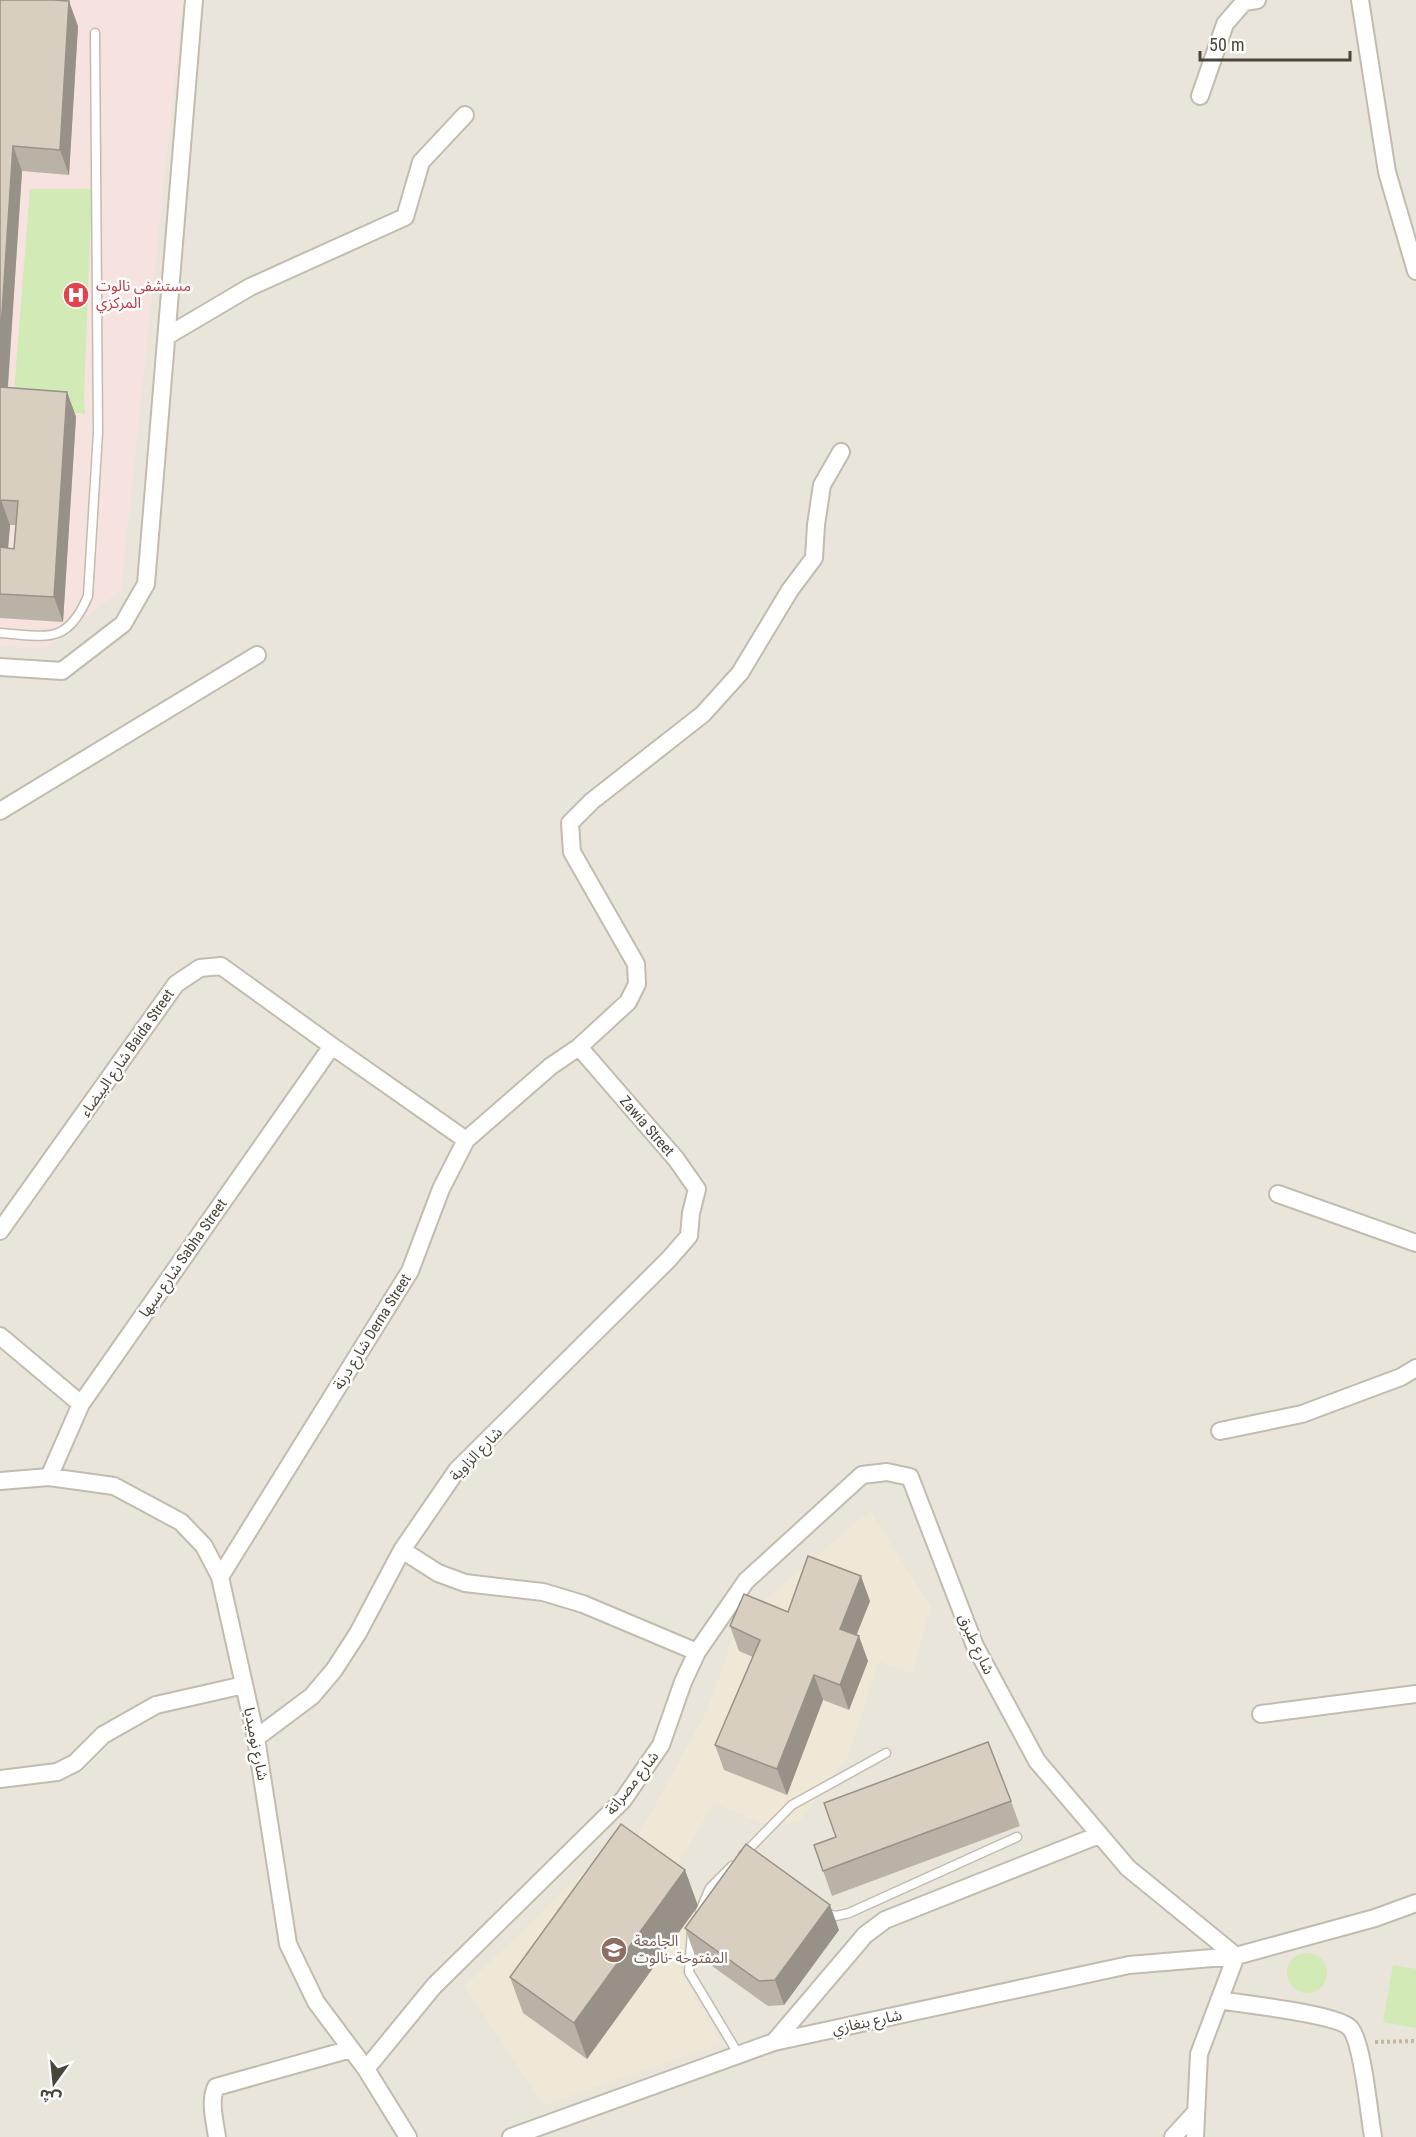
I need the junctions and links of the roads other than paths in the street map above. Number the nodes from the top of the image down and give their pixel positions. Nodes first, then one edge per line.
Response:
1 (194, 0) edge
2 (1257, 0) edge
3 (1355, 1) edge
4 (95, 33) dead end
5 (1200, 96) dead end
6 (465, 115) dead end
7 (1416, 271) edge
8 (166, 336) junction
9 (841, 452) dead end
10 (0, 633) edge
11 (257, 655) dead end
12 (0, 667) edge
13 (0, 811) edge
14 (332, 1046) junction
15 (579, 1047) junction
16 (466, 1140) junction
17 (1278, 1194) dead end
18 (691, 1213) joint
19 (0, 1231) edge
20 (1416, 1243) edge
21 (0, 1336) edge
22 (1416, 1368) edge
23 (81, 1404) junction
24 (1220, 1431) dead end
25 (862, 1475) joint
26 (49, 1477) junction
27 (0, 1481) edge
28 (402, 1550) junction
29 (220, 1577) junction
30 (697, 1652) junction
31 (244, 1685) junction
32 (1416, 1694) edge
33 (1261, 1714) dead end
34 (256, 1738) junction
35 (886, 1754) dead end
36 (0, 1779) edge
37 (1099, 1834) junction
38 (1017, 1837) dead end
39 (744, 1854) junction
40 (753, 1861) edge
41 (1416, 1903) edge
42 (816, 1910) edge
43 (697, 1916) edge
44 (693, 1926) edge
45 (1236, 1956) junction
46 (1219, 2000) junction
47 (774, 2042) junction
48 (351, 2049) junction
49 (739, 2055) junction
50 (366, 2068) junction
51 (1195, 2113) junction
52 (217, 2137) edge
53 (408, 2137) edge
54 (511, 2137) edge
55 (1173, 2137) edge
56 (1194, 2137) edge
57 (1373, 2137) edge

1 - 8 street
2 - 5 street
3 - 7 street
4 - 10 lane
6 - 8 street
8 - 12 street
9 - 15 street, شارع درنة Derna Street
11 - 13 street
14 - 16 street, شارع البيضاء Baida Street
14 - 19 street, شارع البيضاء Baida Street
14 - 23 street, شارع سبها Sabha Street
15 - 16 street, شارع درنة Derna Street
15 - 18 street, Zawia Street
16 - 29 street, شارع درنة Derna Street
17 - 20 street
18 - 28 street, شارع الزاوية
21 - 23 street
22 - 24 street
23 - 26 street, شارع سبها Sabha Street
25 - 30 street, شارع مصراتة
25 - 37 street, شارع طبرق
26 - 27 street, شارع نوميديا
26 - 29 street, شارع نوميديا
28 - 30 street
28 - 34 street, شارع الزاوية
29 - 31 street, شارع نوميديا
30 - 50 street, شارع مصراتة
31 - 34 street, شارع نوميديا
31 - 36 street
32 - 33 street
34 - 48 street, شارع نوميديا
35 - 39 lane
37 - 45 street
37 - 47 street
38 - 42 lane
39 - 40 lane
39 - 43 lane
41 - 45 street, شارع بنغازي
44 - 49 lane
45 - 46 street
45 - 47 street, شارع بنغازي
46 - 51 street
46 - 57 street
47 - 49 street, شارع بنغازي
48 - 50 street, شارع نوميديا
48 - 52 street
49 - 54 street, شارع بنغازي
50 - 53 street, شارع نوميديا
51 - 55 street
51 - 56 street

